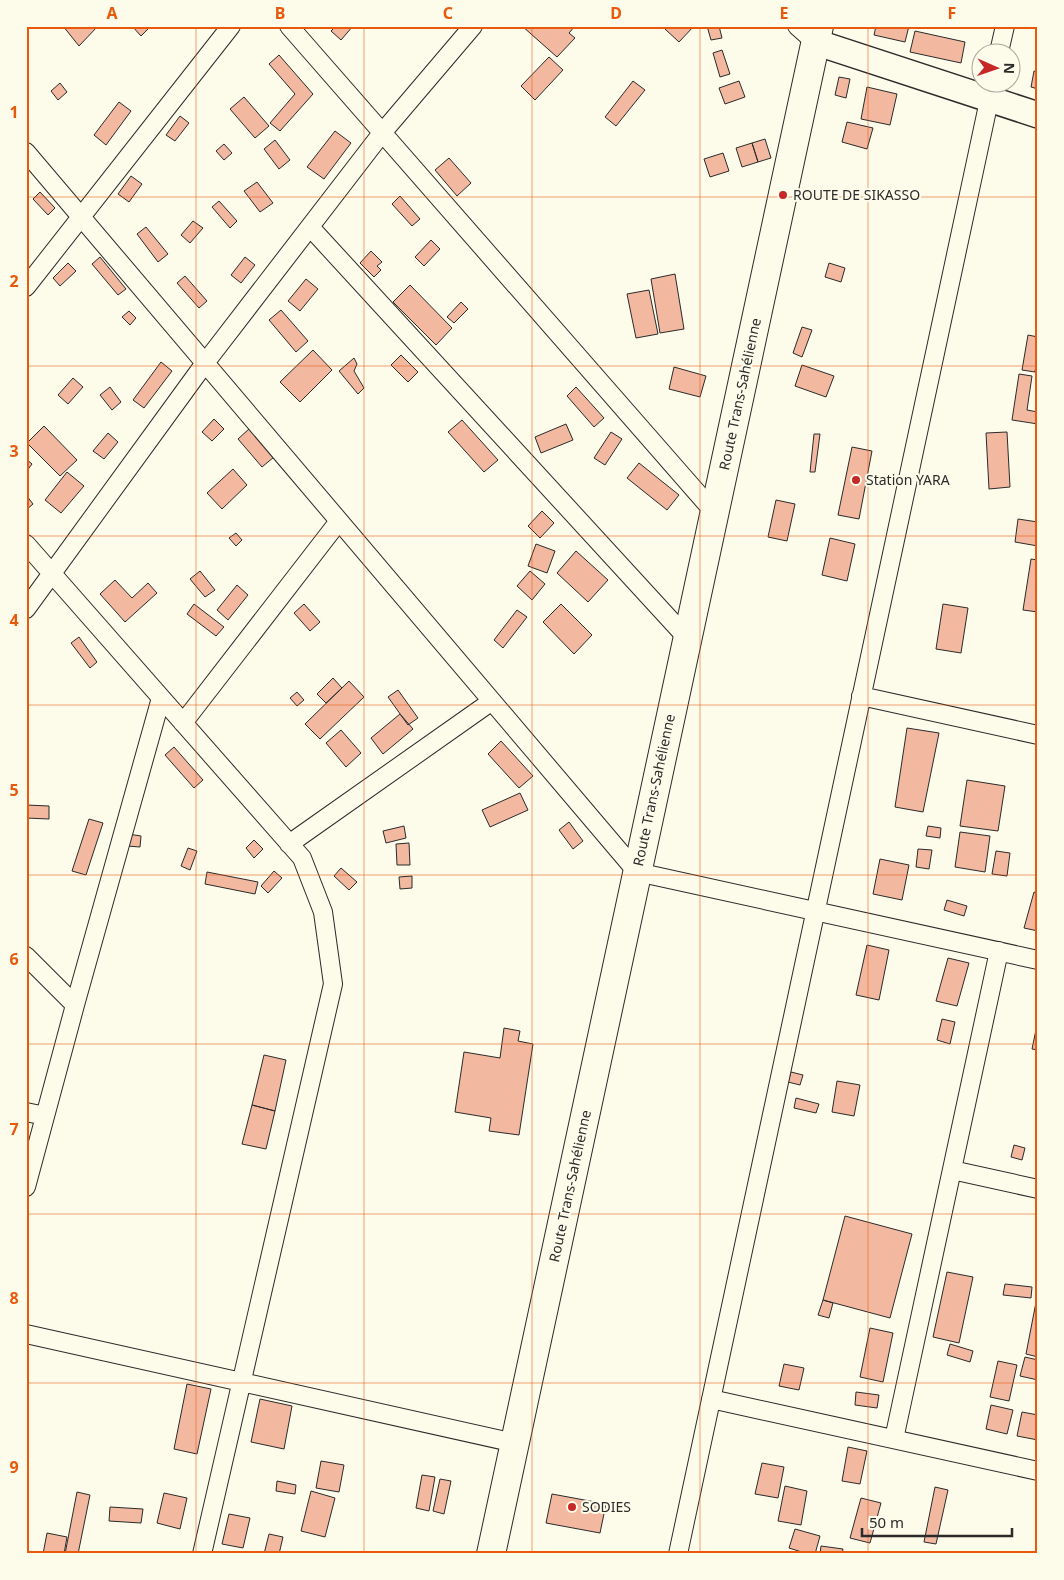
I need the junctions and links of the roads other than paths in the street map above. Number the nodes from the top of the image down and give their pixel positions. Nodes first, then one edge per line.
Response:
1 (231, 26) edge
2 (289, 26) edge
3 (474, 26) edge
4 (1005, 26) edge
5 (810, 32) edge
6 (1001, 42) edge
7 (972, 85) edge
8 (991, 92) edge
9 (993, 92) edge
10 (1038, 115) edge
11 (382, 133) junction
12 (26, 152) edge
13 (81, 217) junction
14 (310, 227) junction
15 (26, 287) edge
16 (205, 363) junction
17 (714, 512) junction
18 (339, 521) junction
19 (26, 544) edge
20 (52, 573) junction
21 (26, 609) edge
22 (687, 638) junction
23 (861, 696) junction
24 (161, 698) junction
25 (492, 701) junction
26 (183, 723) junction
27 (1038, 734) edge
28 (289, 844) junction
29 (637, 872) junction
30 (815, 912) junction
31 (999, 951) junction
32 (26, 956) edge
33 (1038, 960) edge
34 (75, 1005) junction
35 (26, 1112) edge
36 (45, 1116) junction
37 (952, 1170) junction
38 (26, 1187) edge
39 (1038, 1189) edge
40 (26, 1334) edge
41 (241, 1382) junction
42 (711, 1399) junction
43 (894, 1439) junction
44 (515, 1444) junction
45 (1038, 1470) edge
46 (202, 1554) edge
47 (491, 1554) edge
48 (678, 1554) edge

1 - 13 street
2 - 11 street
3 - 11 street
4 - 6 street
5 - 7 street
5 - 17 highway, Route Trans-Sahélienne
8 - 23 street
9 - 10 street
11 - 14 street
11 - 17 street
12 - 13 street
13 - 15 street
13 - 16 street
14 - 16 street
14 - 22 street
16 - 18 street
16 - 20 street
17 - 22 highway, Route Trans-Sahélienne
18 - 25 street
18 - 26 street
19 - 20 street
20 - 21 street
20 - 24 street
22 - 29 highway, Route Trans-Sahélienne
23 - 27 street
23 - 30 street
24 - 26 street
24 - 34 street
25 - 28 street
25 - 29 street
26 - 28 street
28 - 41 street
29 - 30 street
29 - 44 highway, Route Trans-Sahélienne
30 - 31 street
30 - 42 street
31 - 33 street
31 - 37 street
32 - 34 street
34 - 36 street
35 - 36 street
36 - 38 street
37 - 39 street
37 - 43 street
40 - 41 street
41 - 44 street
41 - 46 street
42 - 43 street
42 - 48 street
43 - 45 street
44 - 47 highway, Route Trans-Sahélienne

